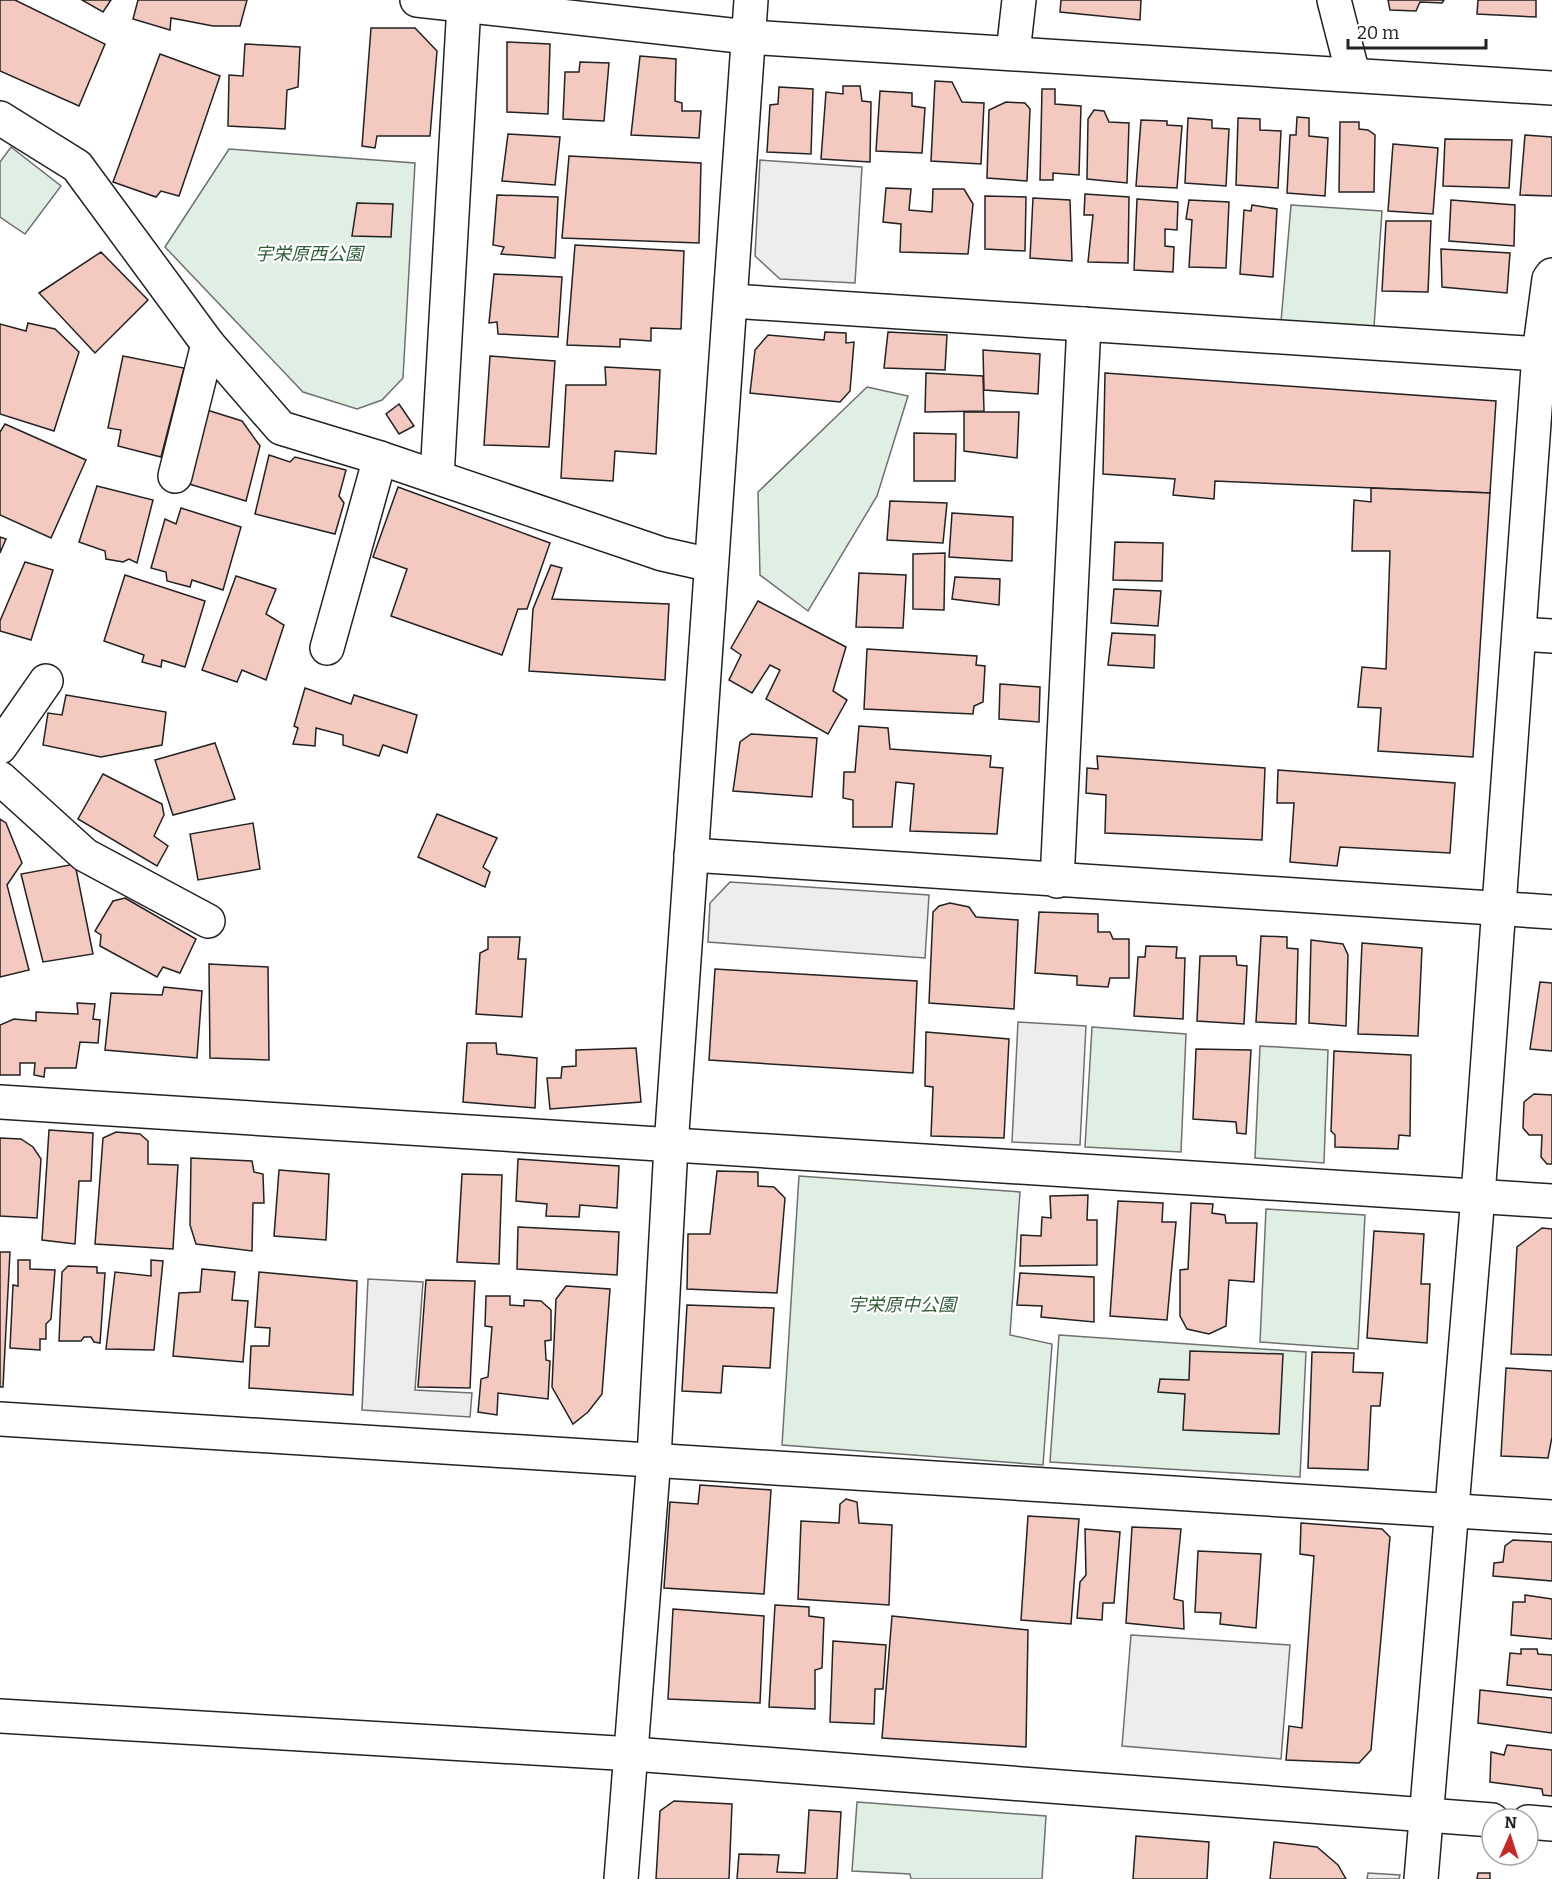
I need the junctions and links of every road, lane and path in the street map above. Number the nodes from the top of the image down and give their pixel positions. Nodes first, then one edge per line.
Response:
1 (417, 0) edge
2 (751, 0) edge
3 (1019, 0) edge
4 (1334, 0) edge
5 (464, 5) junction
6 (748, 37) junction
7 (1013, 53) junction
8 (1353, 74) junction
9 (1552, 84) edge
10 (0, 118) edge
11 (1552, 275) edge
12 (732, 301) junction
13 (1084, 324) junction
14 (208, 344) junction
15 (1539, 354) junction
16 (380, 458) junction
17 (175, 476) dead end
18 (436, 477) junction
19 (711, 565) junction
20 (1519, 634) junction
21 (1552, 636) edge
22 (327, 648) dead end
23 (46, 681) dead end
24 (0, 747) edge
25 (0, 778) edge
26 (691, 855) junction
27 (1057, 881) junction
28 (1499, 908) junction
29 (1552, 912) edge
30 (208, 921) dead end
31 (0, 1102) edge
32 (671, 1146) junction
33 (1478, 1196) junction
34 (1552, 1201) edge
35 (0, 1419) edge
36 (654, 1458) junction
37 (1452, 1510) junction
38 (1552, 1517) edge
39 (0, 1716) edge
40 (633, 1754) junction
41 (1426, 1815) junction
42 (1480, 1819) edge
43 (621, 1879) edge
44 (1421, 1879) edge

1 - 5 street
2 - 6 street
3 - 7 street
4 - 8 street
5 - 6 street
5 - 18 street
6 - 7 street
6 - 12 street
7 - 8 street
8 - 9 street
10 - 14 street
11 - 15 street
12 - 13 street
12 - 19 street
13 - 15 street
13 - 27 street
14 - 16 street
14 - 17 street
15 - 20 street
16 - 18 street
16 - 22 street
18 - 19 street
19 - 26 street
20 - 21 street
20 - 28 street
23 - 24 street
25 - 30 street
26 - 27 street
26 - 32 street
27 - 28 street
28 - 29 street
28 - 33 street
31 - 32 street
32 - 33 street
32 - 36 street
33 - 34 street
33 - 37 street
35 - 36 street
36 - 37 street
36 - 40 street
37 - 38 street
37 - 41 street
39 - 40 street
40 - 41 street
40 - 43 street
41 - 42 street
41 - 44 street

